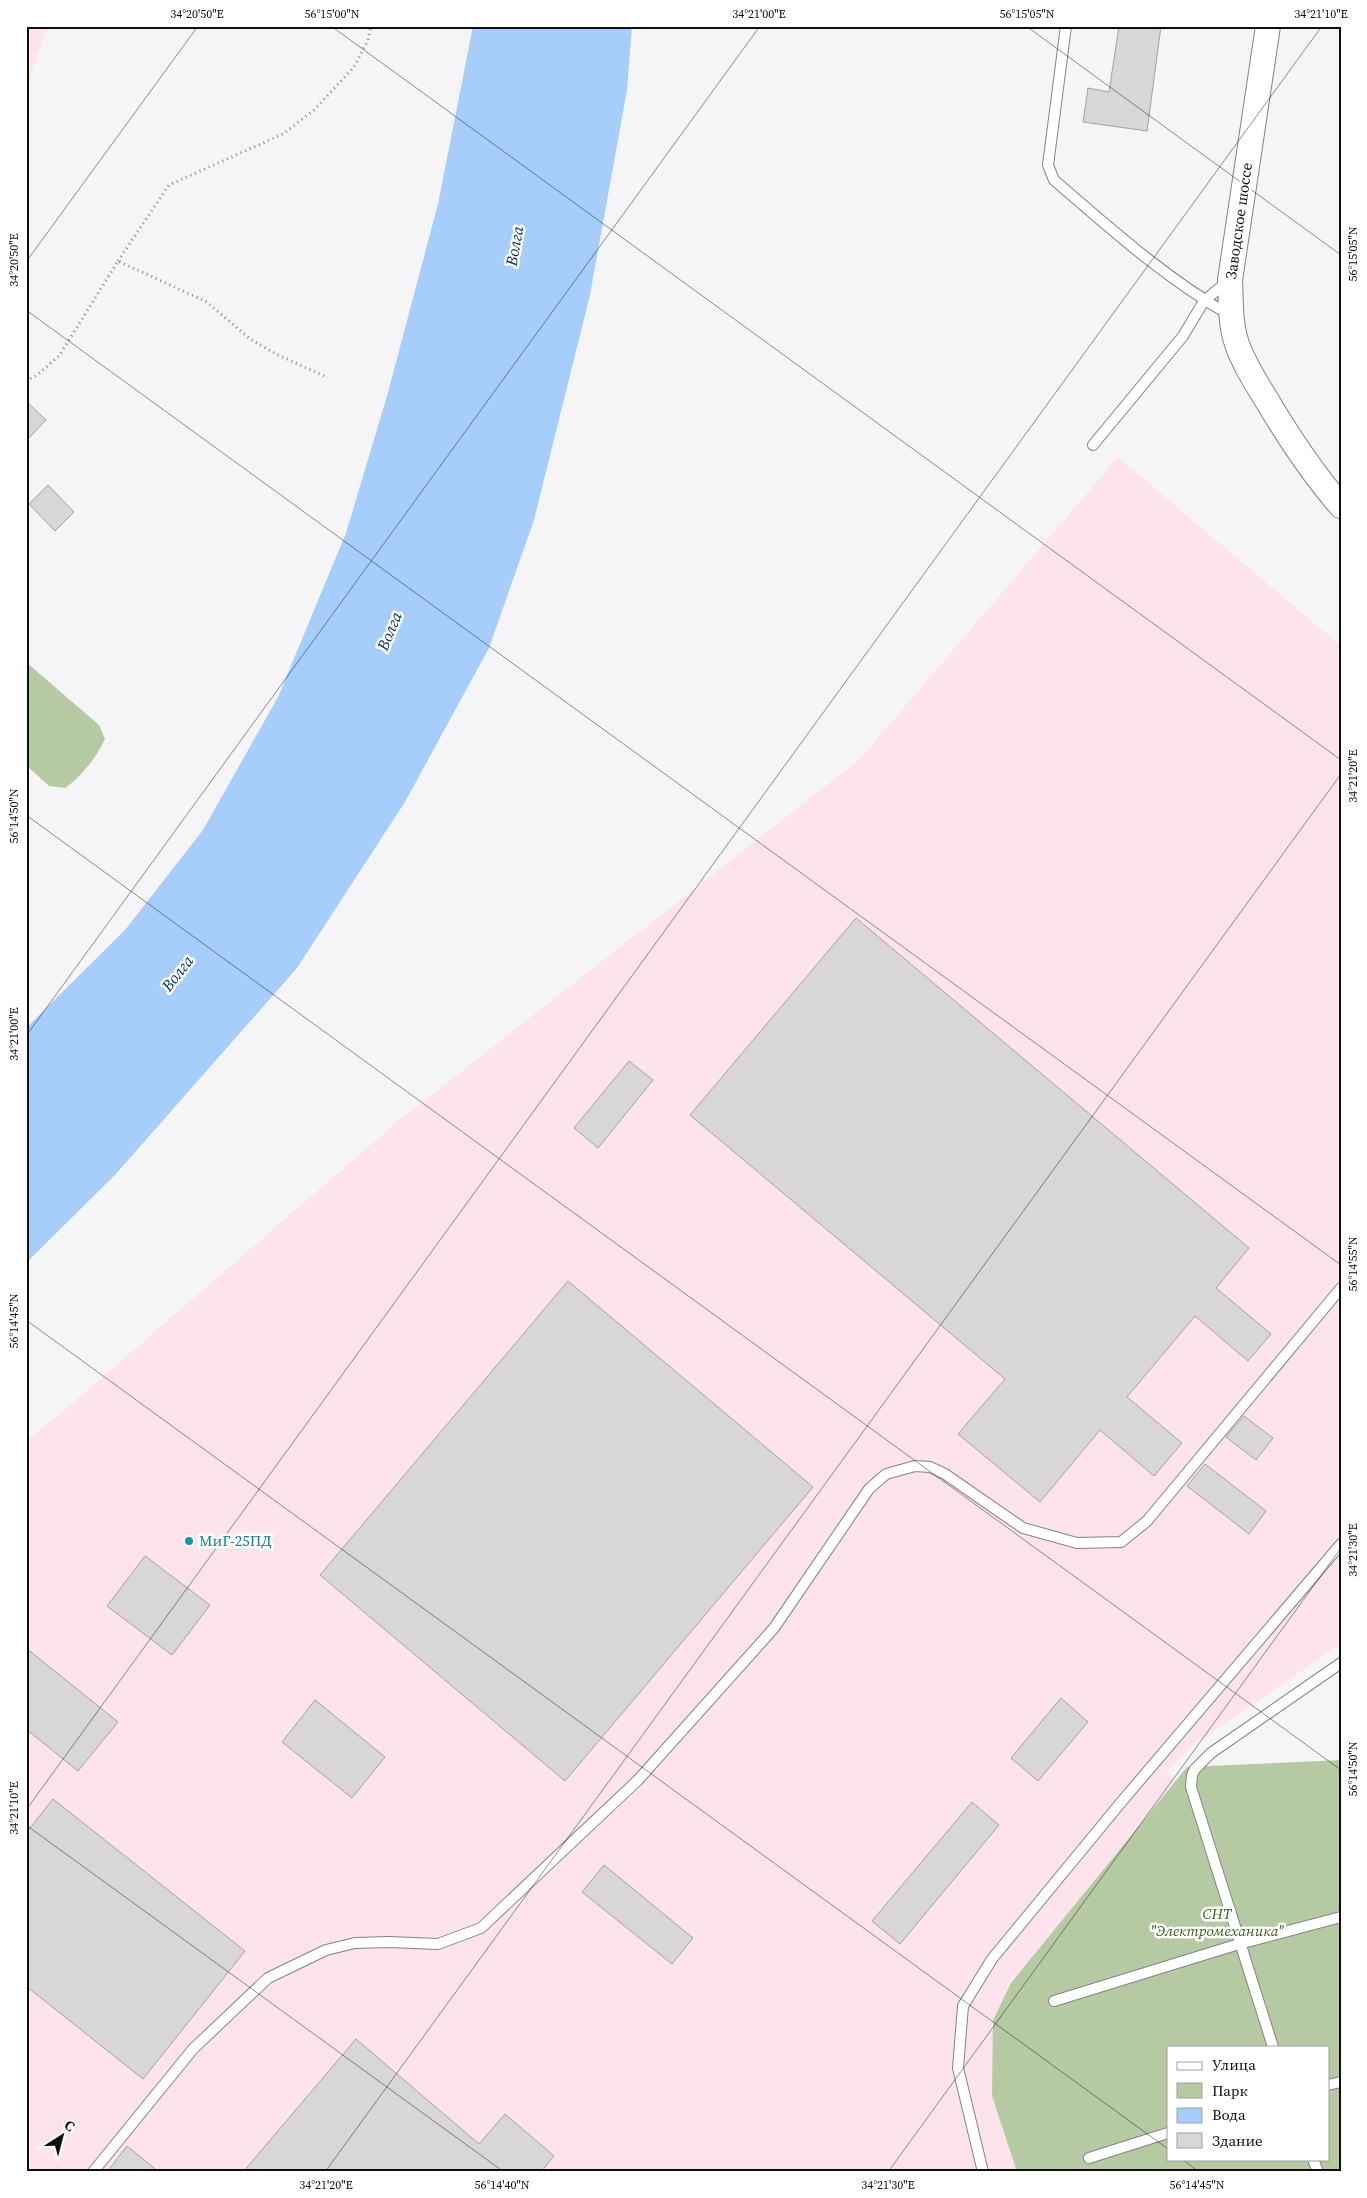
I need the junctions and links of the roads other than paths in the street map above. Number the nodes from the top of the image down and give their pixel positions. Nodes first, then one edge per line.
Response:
1 (1066, 26) edge
2 (1268, 26) edge
3 (1230, 280) junction
4 (1204, 301) junction
5 (1232, 316) junction
6 (1093, 445) dead end
7 (1341, 506) edge
8 (1341, 1288) edge
9 (1341, 1544) edge
10 (1341, 1663) edge
11 (1341, 1917) edge
12 (1239, 1944) junction
13 (1054, 2000) dead end
14 (1273, 2046) edge
15 (1167, 2133) edge
16 (1089, 2158) dead end
17 (1313, 2160) edge
18 (92, 2172) edge
19 (983, 2172) edge
20 (1318, 2172) edge

1 - 4 lane
2 - 3 street, Заводское шоссе
3 - 4 lane
3 - 5 street, Заводское шоссе
4 - 5 lane
4 - 6 lane
5 - 7 street, Заводское шоссе
8 - 18 lane
9 - 19 lane
10 - 12 lane
11 - 12 lane
12 - 13 lane
12 - 14 lane
15 - 16 lane
17 - 20 lane

